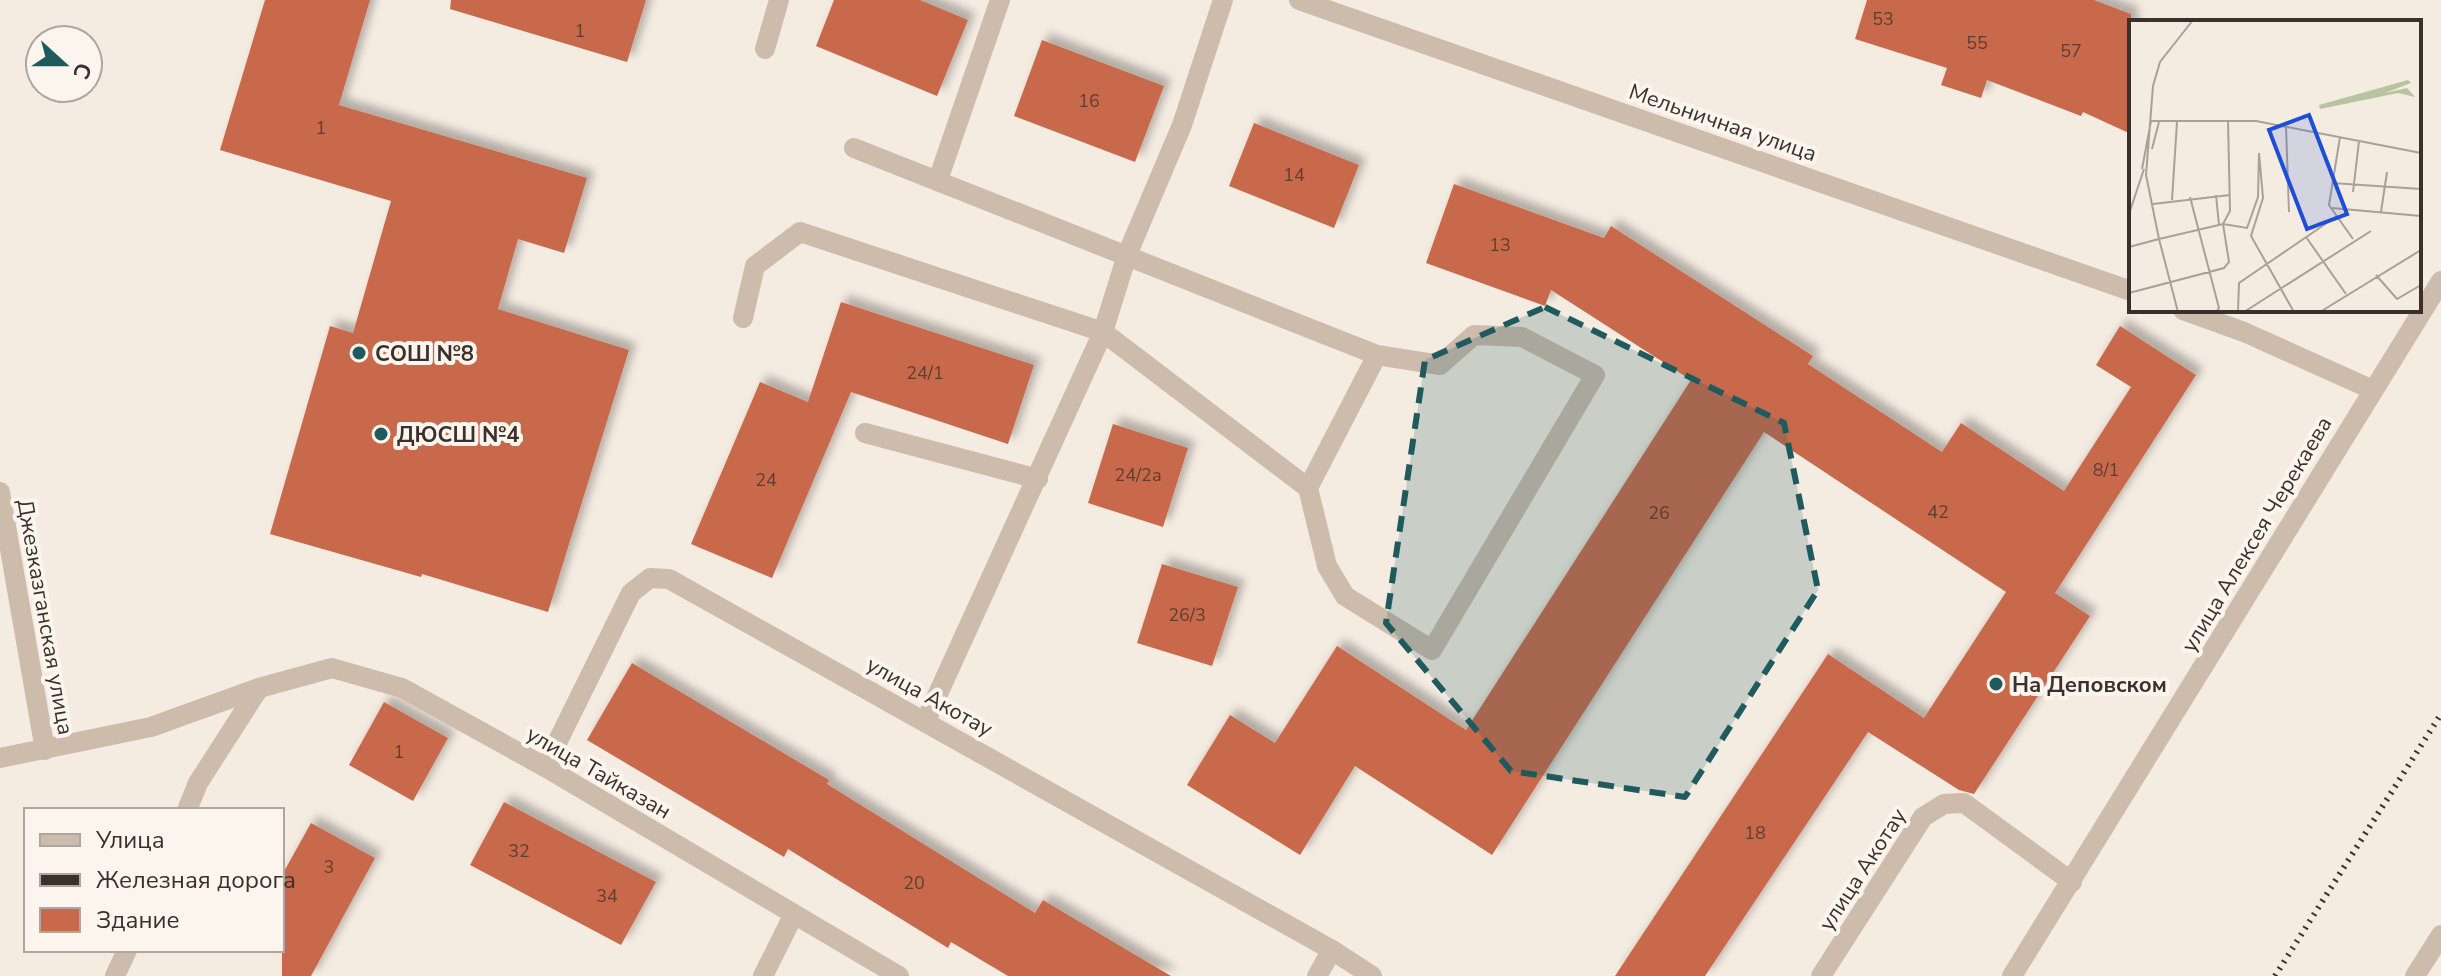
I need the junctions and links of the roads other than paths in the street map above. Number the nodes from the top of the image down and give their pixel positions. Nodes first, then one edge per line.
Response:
1 (779, 0) edge
2 (1000, 0) edge
3 (1223, 0) edge
4 (1299, 0) edge
5 (765, 49) dead end
6 (854, 148) dead end
7 (938, 180) junction
8 (1127, 255) junction
9 (2441, 281) edge
10 (2129, 290) edge
11 (2189, 312) edge
12 (743, 318) dead end
13 (1103, 332) junction
14 (1377, 355) junction
15 (2373, 390) junction
16 (865, 433) dead end
17 (1038, 479) junction
18 (1308, 488) junction
19 (0, 492) edge
20 (259, 688) junction
21 (926, 720) junction
22 (45, 750) junction
23 (0, 758) edge
24 (545, 767) junction
25 (188, 808) edge
26 (2072, 882) junction
27 (793, 916) junction
28 (2441, 935) edge
29 (1332, 950) junction
30 (126, 952) edge
31 (115, 976) edge
32 (763, 976) edge
33 (899, 976) edge
34 (1317, 976) edge
35 (1372, 976) edge
36 (1821, 976) edge
37 (2012, 976) edge
38 (2415, 976) edge

1 - 5 street
2 - 7 street
3 - 8 street
4 - 10 street, Мельничная улица
6 - 7 street
7 - 8 street
8 - 13 street
8 - 14 street
9 - 15 street, улица Алексея Черекаева
11 - 15 street
12 - 13 street
13 - 17 street
13 - 18 street
14 - 18 street
14 - 18 street
15 - 26 street, улица Алексея Черекаева
16 - 17 street
17 - 21 street
19 - 22 street, Джезказганская улица
20 - 22 street, улица Тайказан
20 - 24 street, улица Тайказан
20 - 25 street
21 - 24 street, улица Акотау
21 - 29 street, улица Акотау
22 - 23 street, улица Тайказан
24 - 27 street, улица Тайказан
26 - 36 street, улица Акотау
26 - 37 street, улица Алексея Черекаева
27 - 32 street
27 - 33 street, улица Тайказан
28 - 38 street
29 - 34 street
29 - 35 street, улица Акотау
30 - 31 street

